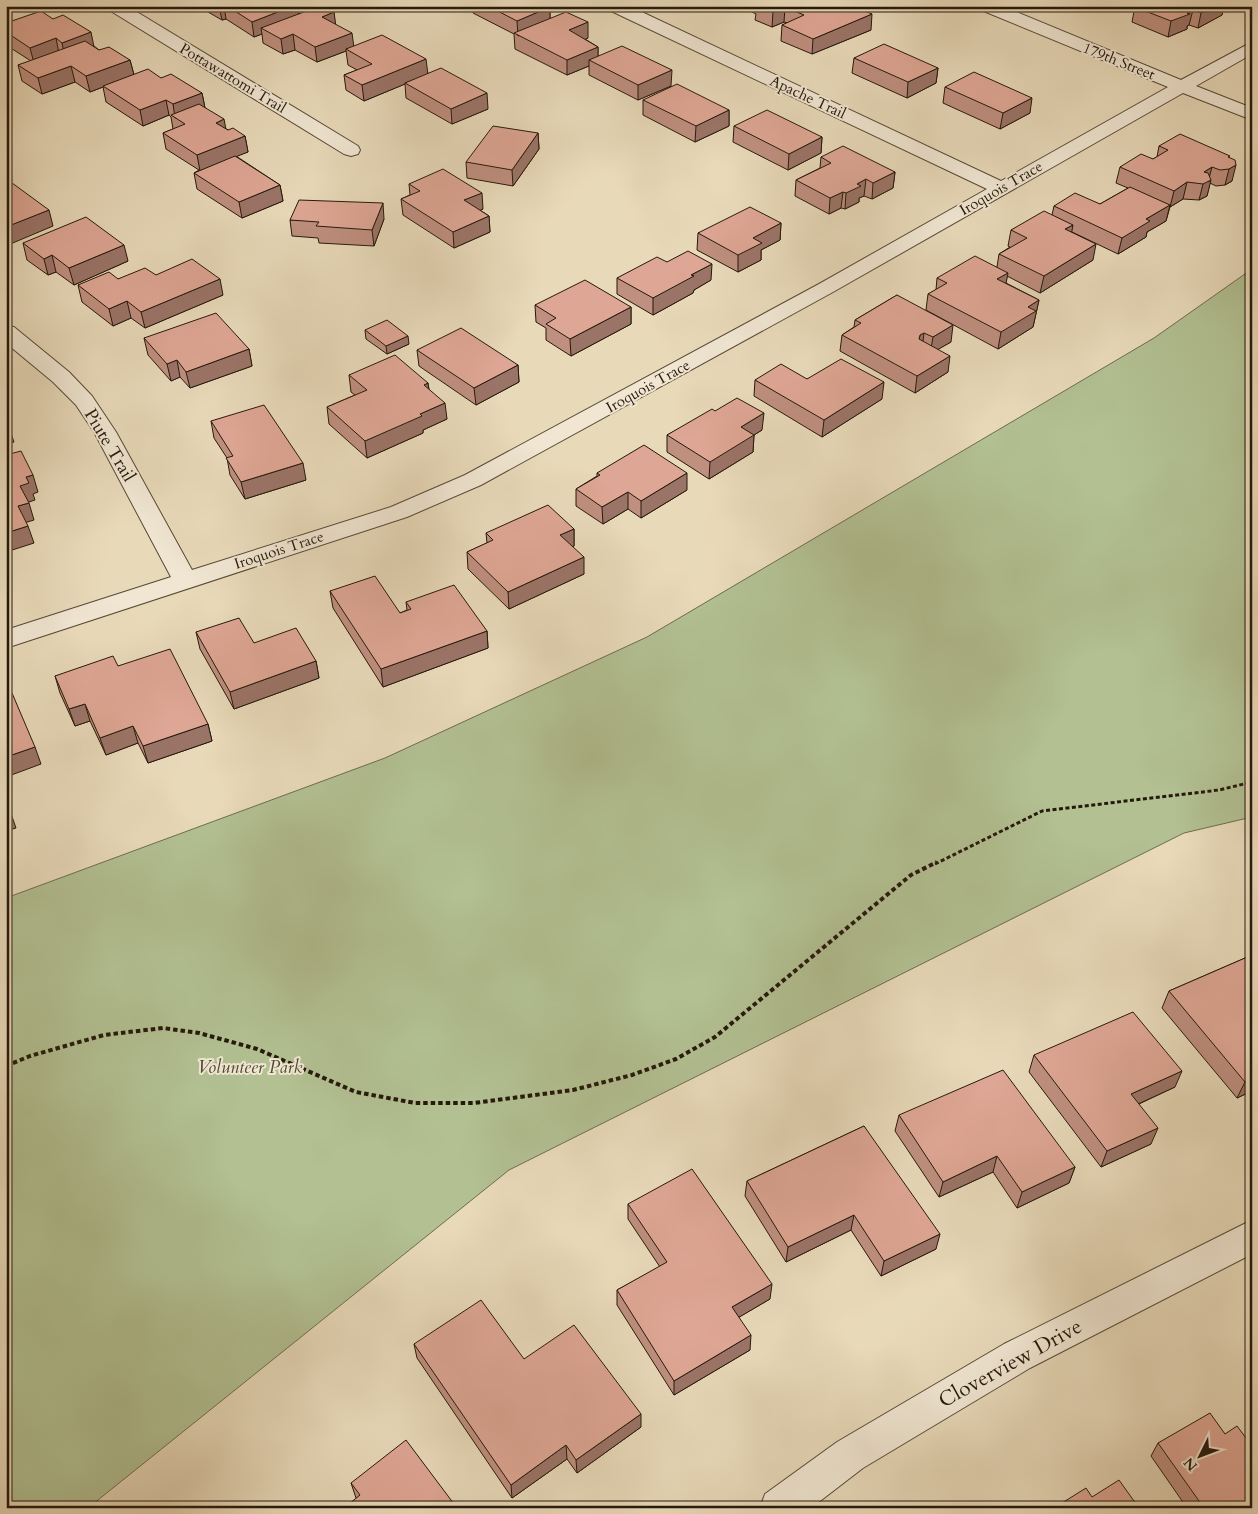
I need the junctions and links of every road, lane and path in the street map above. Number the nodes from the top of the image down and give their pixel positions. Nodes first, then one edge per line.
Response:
1 (115, 6) edge
2 (615, 6) edge
3 (987, 6) edge
4 (1252, 47) edge
5 (1182, 86) junction
6 (1252, 115) edge
7 (351, 150) dead end
8 (1000, 188) junction
9 (6, 332) edge
10 (185, 580) junction
11 (6, 639) edge
12 (1252, 782) edge
13 (6, 1066) edge
14 (1252, 1236) edge
15 (779, 1508) edge

1 - 7 street, Pottawattomi Trail
2 - 8 street, Apache Trail
3 - 5 street, 179th Street
4 - 5 street, Iroquois Trace
5 - 6 street, 179th Street
5 - 8 street, Iroquois Trace
8 - 10 street, Iroquois Trace
9 - 10 street, Piute Trail
10 - 11 street, Iroquois Trace
12 - 13 path
14 - 15 street, Cloverview Drive

